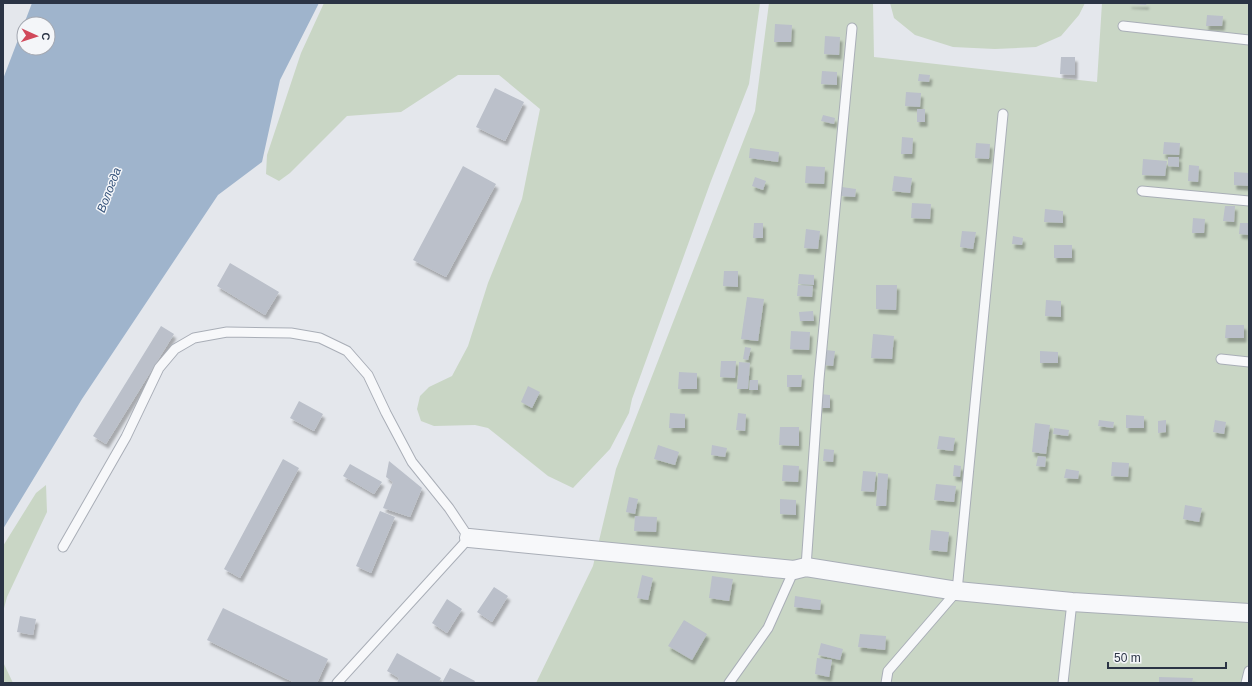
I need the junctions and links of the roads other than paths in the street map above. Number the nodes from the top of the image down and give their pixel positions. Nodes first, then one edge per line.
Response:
1 (1123, 26) dead end
2 (852, 28) dead end
3 (1249, 40) edge
4 (1003, 114) dead end
5 (1142, 191) dead end
6 (1249, 201) edge
7 (1221, 359) dead end
8 (1249, 362) edge
9 (469, 538) junction
10 (63, 547) dead end
11 (800, 568) junction
12 (957, 591) junction
13 (1072, 602) junction
14 (1249, 613) edge
15 (1249, 671) edge
16 (337, 683) edge
17 (729, 683) edge
18 (886, 683) edge
19 (1063, 683) edge
20 (1246, 683) edge

1 - 3 lane
2 - 11 lane
4 - 12 lane
5 - 6 lane
7 - 8 lane
9 - 10 lane
9 - 11 street
9 - 16 lane
11 - 12 street
11 - 17 lane
12 - 13 street
12 - 18 lane
13 - 14 street
13 - 19 lane
15 - 20 lane

